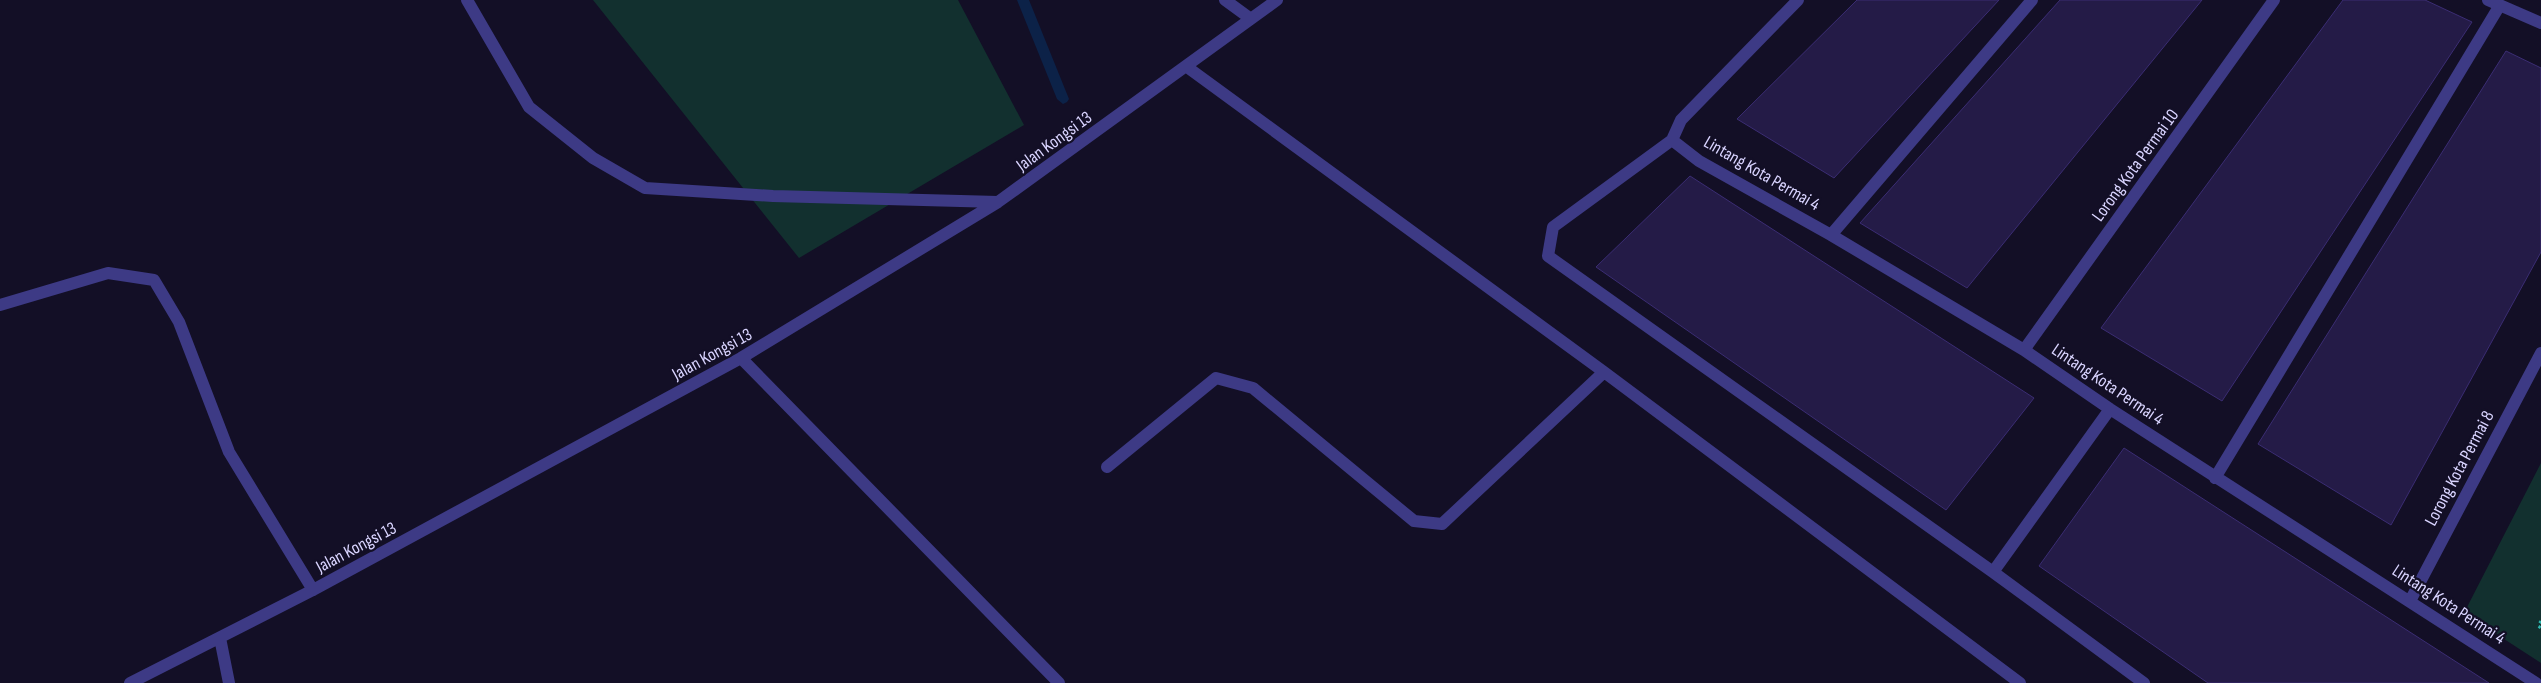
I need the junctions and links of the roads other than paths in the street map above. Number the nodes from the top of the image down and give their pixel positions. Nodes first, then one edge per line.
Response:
1 (467, 0) edge
2 (1226, 0) edge
3 (1277, 0) edge
4 (1798, 0) edge
5 (2032, 0) edge
6 (2274, 0) edge
7 (2488, 0) edge
8 (2500, 5) junction
9 (1251, 19) junction
10 (2541, 23) edge
11 (1187, 67) junction
12 (1672, 140) junction
13 (998, 202) junction
14 (1831, 235) junction
15 (0, 305) edge
16 (2024, 350) junction
17 (2541, 353) edge
18 (741, 358) junction
19 (1604, 372) junction
20 (2110, 409) junction
21 (1108, 467) dead end
22 (2215, 478) junction
23 (1993, 572) junction
24 (313, 590) junction
25 (2410, 601) junction
26 (220, 638) junction
27 (2005, 678) edge
28 (130, 683) edge
29 (229, 683) edge
30 (1059, 683) edge
31 (2020, 683) edge
32 (2144, 683) edge
33 (2536, 683) edge

1 - 13 street
2 - 9 street
3 - 9 street, Jalan Kongsi 13
4 - 12 street
5 - 14 street
6 - 16 street, Lorong Kota Permai 10
7 - 8 street
8 - 10 street
8 - 22 street
9 - 11 street, Jalan Kongsi 13
11 - 13 street, Jalan Kongsi 13
11 - 19 street
12 - 14 street, Lintang Kota Permai 4
12 - 23 street
13 - 18 street, Jalan Kongsi 13
14 - 16 street, Lintang Kota Permai 4
15 - 24 street
16 - 20 street, Lintang Kota Permai 4
17 - 25 street, Lorong Kota Permai 8
18 - 24 street, Jalan Kongsi 13
18 - 30 street
19 - 21 street
19 - 27 street
20 - 22 street, Lintang Kota Permai 4
20 - 23 street
22 - 25 street, Lintang Kota Permai 4
23 - 32 street
24 - 26 street, Jalan Kongsi 13
25 - 33 street, Lintang Kota Permai 4
26 - 28 street, Jalan Kongsi 13
26 - 29 street
27 - 31 street

